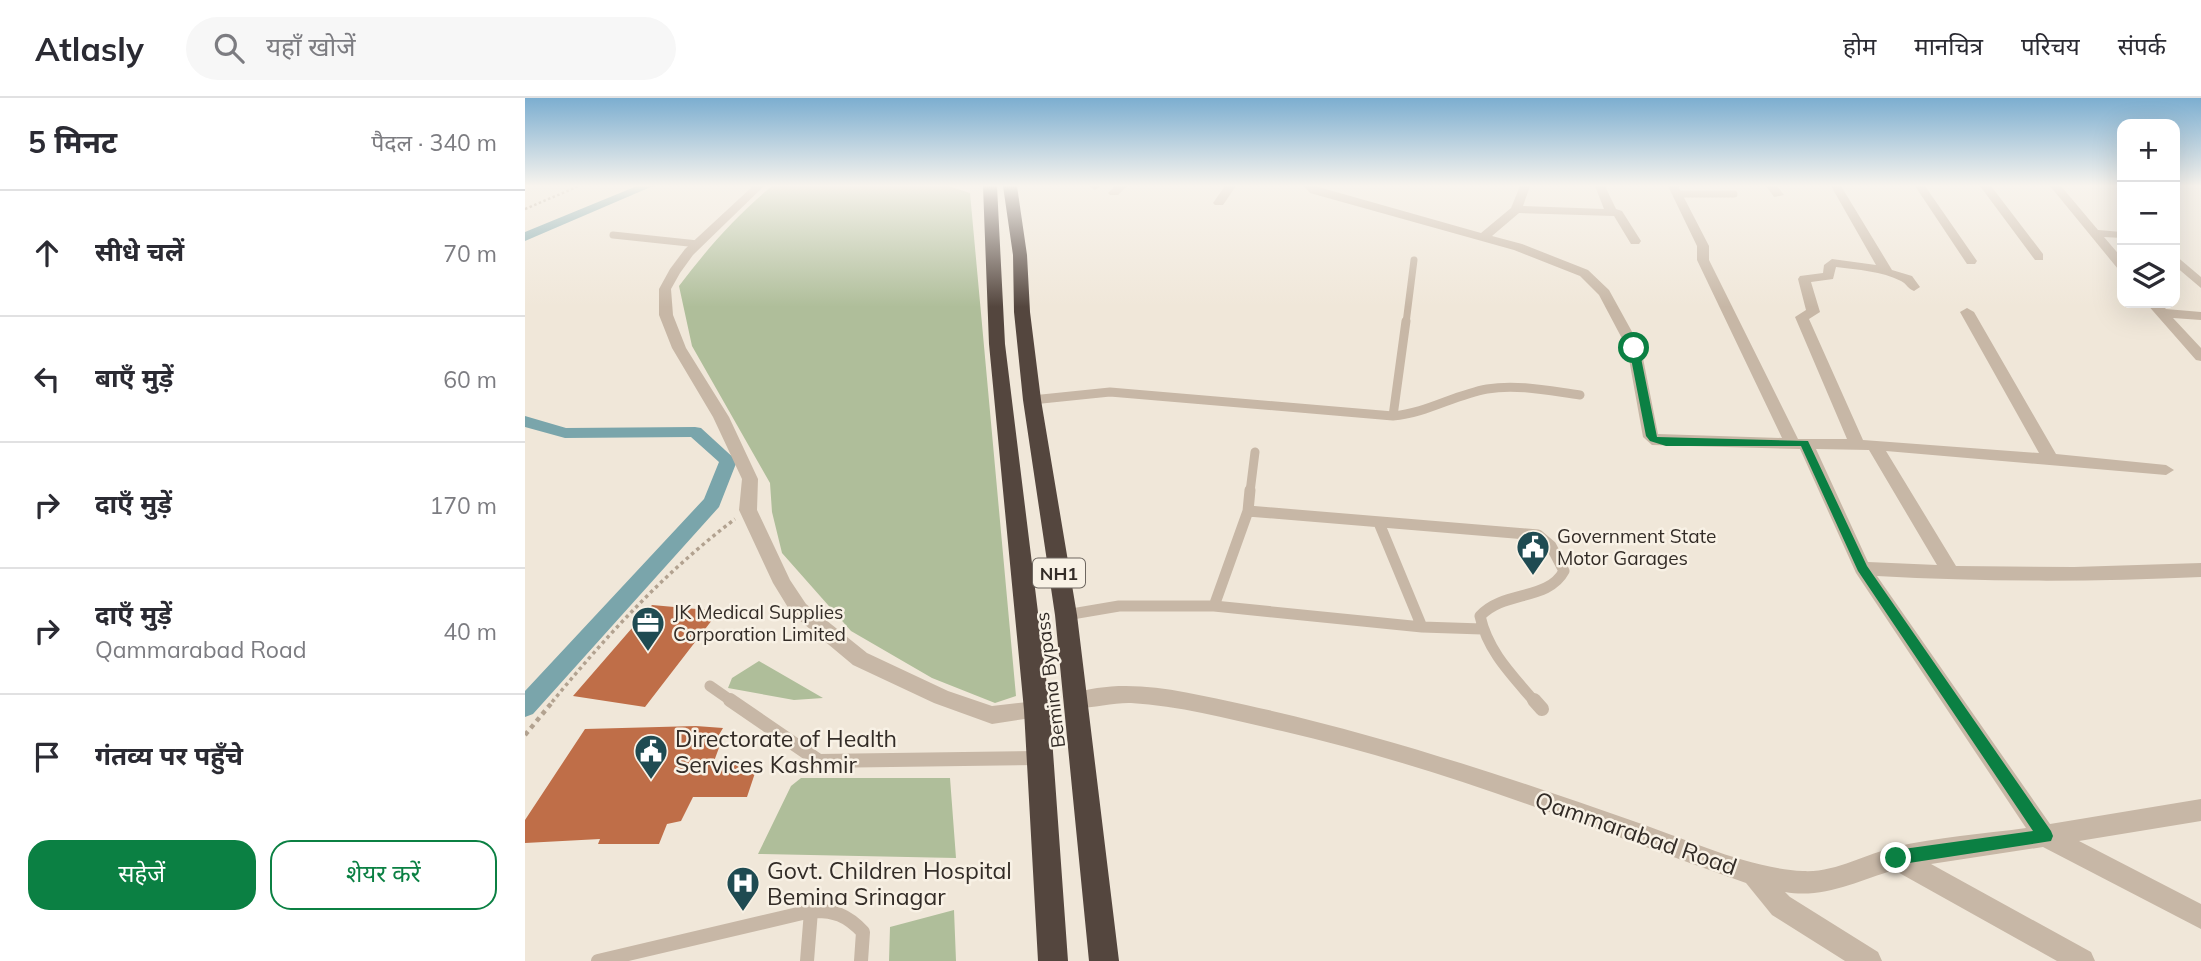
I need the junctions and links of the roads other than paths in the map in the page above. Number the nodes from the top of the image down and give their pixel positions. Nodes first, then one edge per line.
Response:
1 (717, 226) edge
2 (992, 226) edge
3 (1016, 226) edge
4 (1441, 226) edge
5 (1496, 226) edge
6 (1627, 226) edge
7 (1693, 226) edge
8 (1859, 226) edge
9 (1947, 226) edge
10 (2016, 226) edge
11 (2088, 226) edge
12 (2094, 233) junction
13 (613, 235) dead end
14 (2117, 235) edge
15 (1483, 238) junction
16 (1635, 241) dead end
17 (698, 244) junction
18 (2039, 257) dead end
19 (1414, 260) dead end
20 (1971, 261) dead end
21 (2117, 261) edge
22 (2180, 264) edge
23 (1885, 270) junction
24 (2201, 284) edge
25 (1914, 287) dead end
26 (2158, 308) edge
27 (1967, 312) dead end
28 (2201, 317) edge
29 (2201, 357) edge
30 (1580, 395) dead end
31 (1032, 400) junction
32 (1393, 416) junction
33 (1798, 443) junction
34 (1866, 446) junction
35 (1255, 452) dead end
36 (2051, 459) junction
37 (2167, 470) dead end
38 (1248, 511) junction
39 (1379, 523) junction
40 (1862, 568) junction
41 (2201, 570) edge
42 (1952, 574) junction
43 (1214, 606) junction
44 (1066, 615) junction
45 (1422, 627) junction
46 (1482, 629) junction
47 (710, 686) dead end
48 (1076, 701) junction
49 (1542, 709) dead end
50 (1037, 710) junction
51 (1040, 758) junction
52 (2201, 810) edge
53 (2045, 836) junction
54 (1896, 858) junction
55 (1754, 874) junction
56 (811, 911) junction
57 (2201, 917) edge
58 (597, 961) edge
59 (807, 961) edge
60 (861, 961) edge
61 (1053, 961) edge
62 (1104, 961) edge
63 (1869, 961) edge
64 (2082, 961) edge

1 - 17 street
2 - 50 highway, Bemina Bypass / NH1
3 - 31 highway, Bemina Bypass / NH1
4 - 15 street
5 - 15 street
6 - 16 street
7 - 33 street
8 - 23 street
9 - 20 street
10 - 18 street
11 - 12 street
12 - 14 street
12 - 21 street
13 - 17 lane
15 - 33 street
17 - 50 street
19 - 32 lane
22 - 24 street
23 - 25 street
23 - 34 street
26 - 28 street
26 - 29 street
27 - 36 street
30 - 32 lane
31 - 32 lane
31 - 44 highway, Bemina Bypass / NH1
33 - 34 street
33 - 40 street
34 - 36 street
34 - 42 street
35 - 38 lane
36 - 37 street
38 - 39 lane
38 - 43 lane
39 - 45 lane
39 - 46 lane
40 - 42 street
40 - 53 street
41 - 42 street
43 - 44 lane
43 - 45 lane
44 - 48 highway, Bemina Bypass / NH1
45 - 46 lane
46 - 49 lane
47 - 51 lane
48 - 55 street, Qammarabad Road
48 - 62 highway, Bemina Bypass / NH1
50 - 51 highway, Bemina Bypass / NH1
51 - 61 highway, Bemina Bypass / NH1
52 - 53 street, Qammarabad Road
53 - 54 street, Qammarabad Road
53 - 57 street
54 - 55 street, Qammarabad Road
54 - 64 street
55 - 63 street
56 - 58 lane
56 - 59 lane
56 - 60 lane

